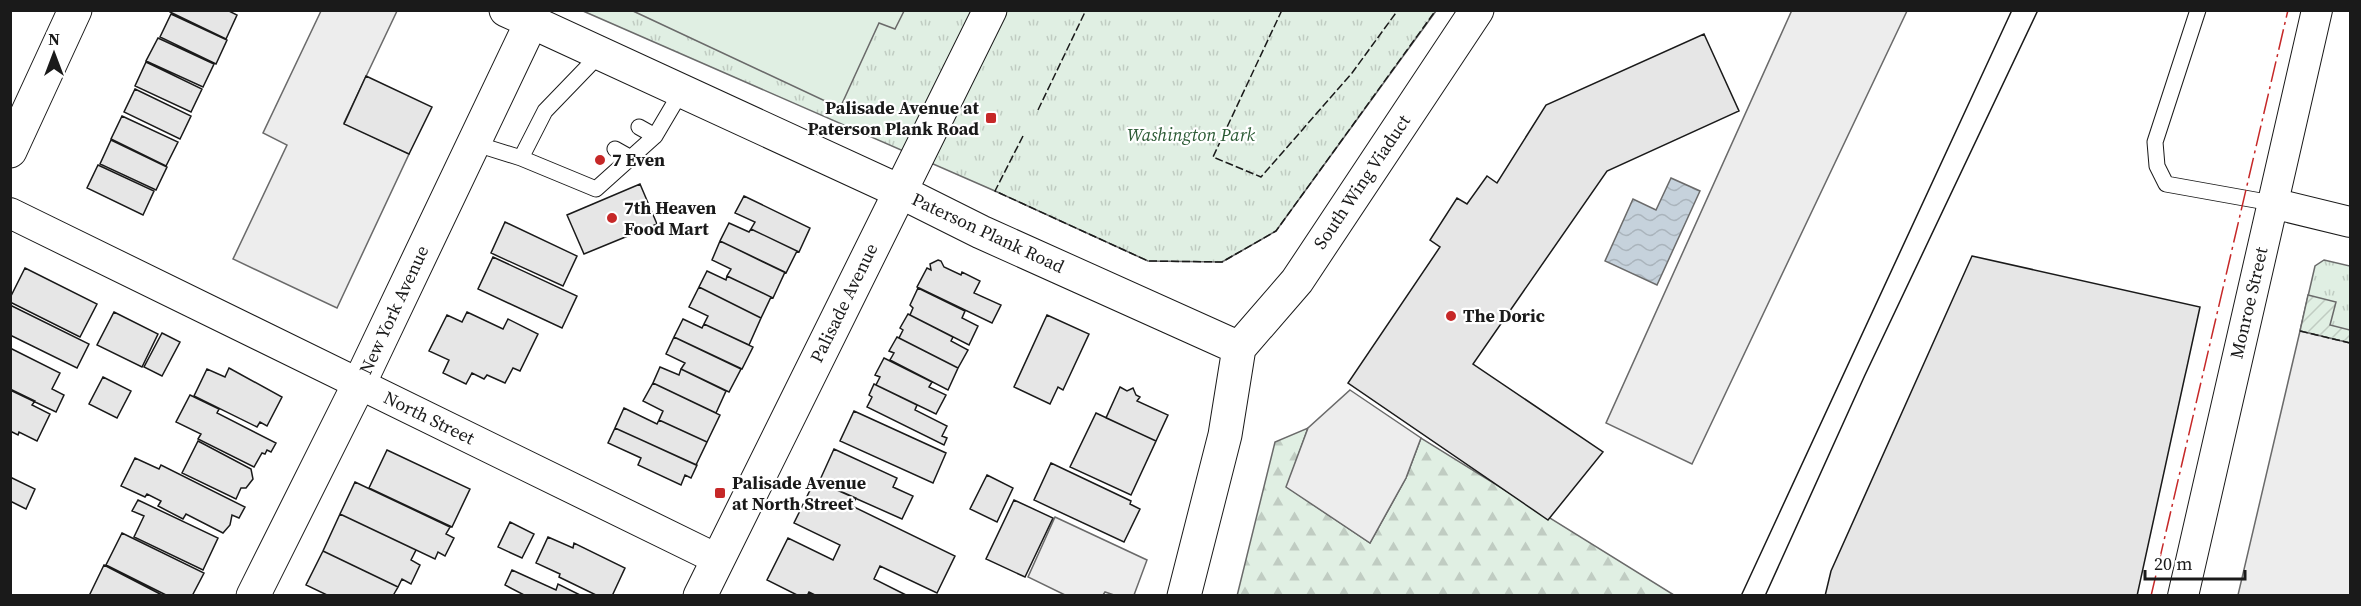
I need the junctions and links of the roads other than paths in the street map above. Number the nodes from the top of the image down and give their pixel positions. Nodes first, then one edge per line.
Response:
1 (75, 10) edge
2 (990, 10) edge
3 (1477, 10) edge
4 (2198, 10) edge
5 (2316, 10) edge
6 (519, 17) edge
7 (600, 54) junction
8 (681, 92) junction
9 (639, 127) dead end
10 (655, 136) junction
11 (473, 143) junction
12 (615, 149) dead end
13 (10, 151) edge
14 (521, 158) junction
15 (631, 158) junction
16 (899, 191) junction
17 (2272, 203) junction
18 (10, 213) edge
19 (2350, 222) edge
20 (1239, 348) junction
21 (358, 384) junction
22 (717, 559) junction
23 (253, 596) edge
24 (700, 596) edge
25 (1184, 596) edge
26 (2183, 596) edge

1 - 13 main road
2 - 16 main road, Palisade Avenue
3 - 20 main road, South Wing Viaduct
4 - 17 lane
5 - 17 street, Monroe Street
6 - 7 main road, Paterson Plank Road
6 - 11 main road, New York Avenue
7 - 8 main road, Paterson Plank Road
7 - 14 lane
8 - 10 lane
8 - 16 main road, Paterson Plank Road
9 - 10 lane
10 - 15 lane
11 - 14 lane
11 - 21 main road, New York Avenue
12 - 15 lane
14 - 15 lane
16 - 20 main road, Paterson Plank Road
16 - 22 main road, Palisade Avenue
17 - 19 street
17 - 26 street, Monroe Street
18 - 21 street, North Street
20 - 25 main road
21 - 22 street, North Street
21 - 23 main road, New York Avenue
22 - 24 main road, Palisade Avenue

